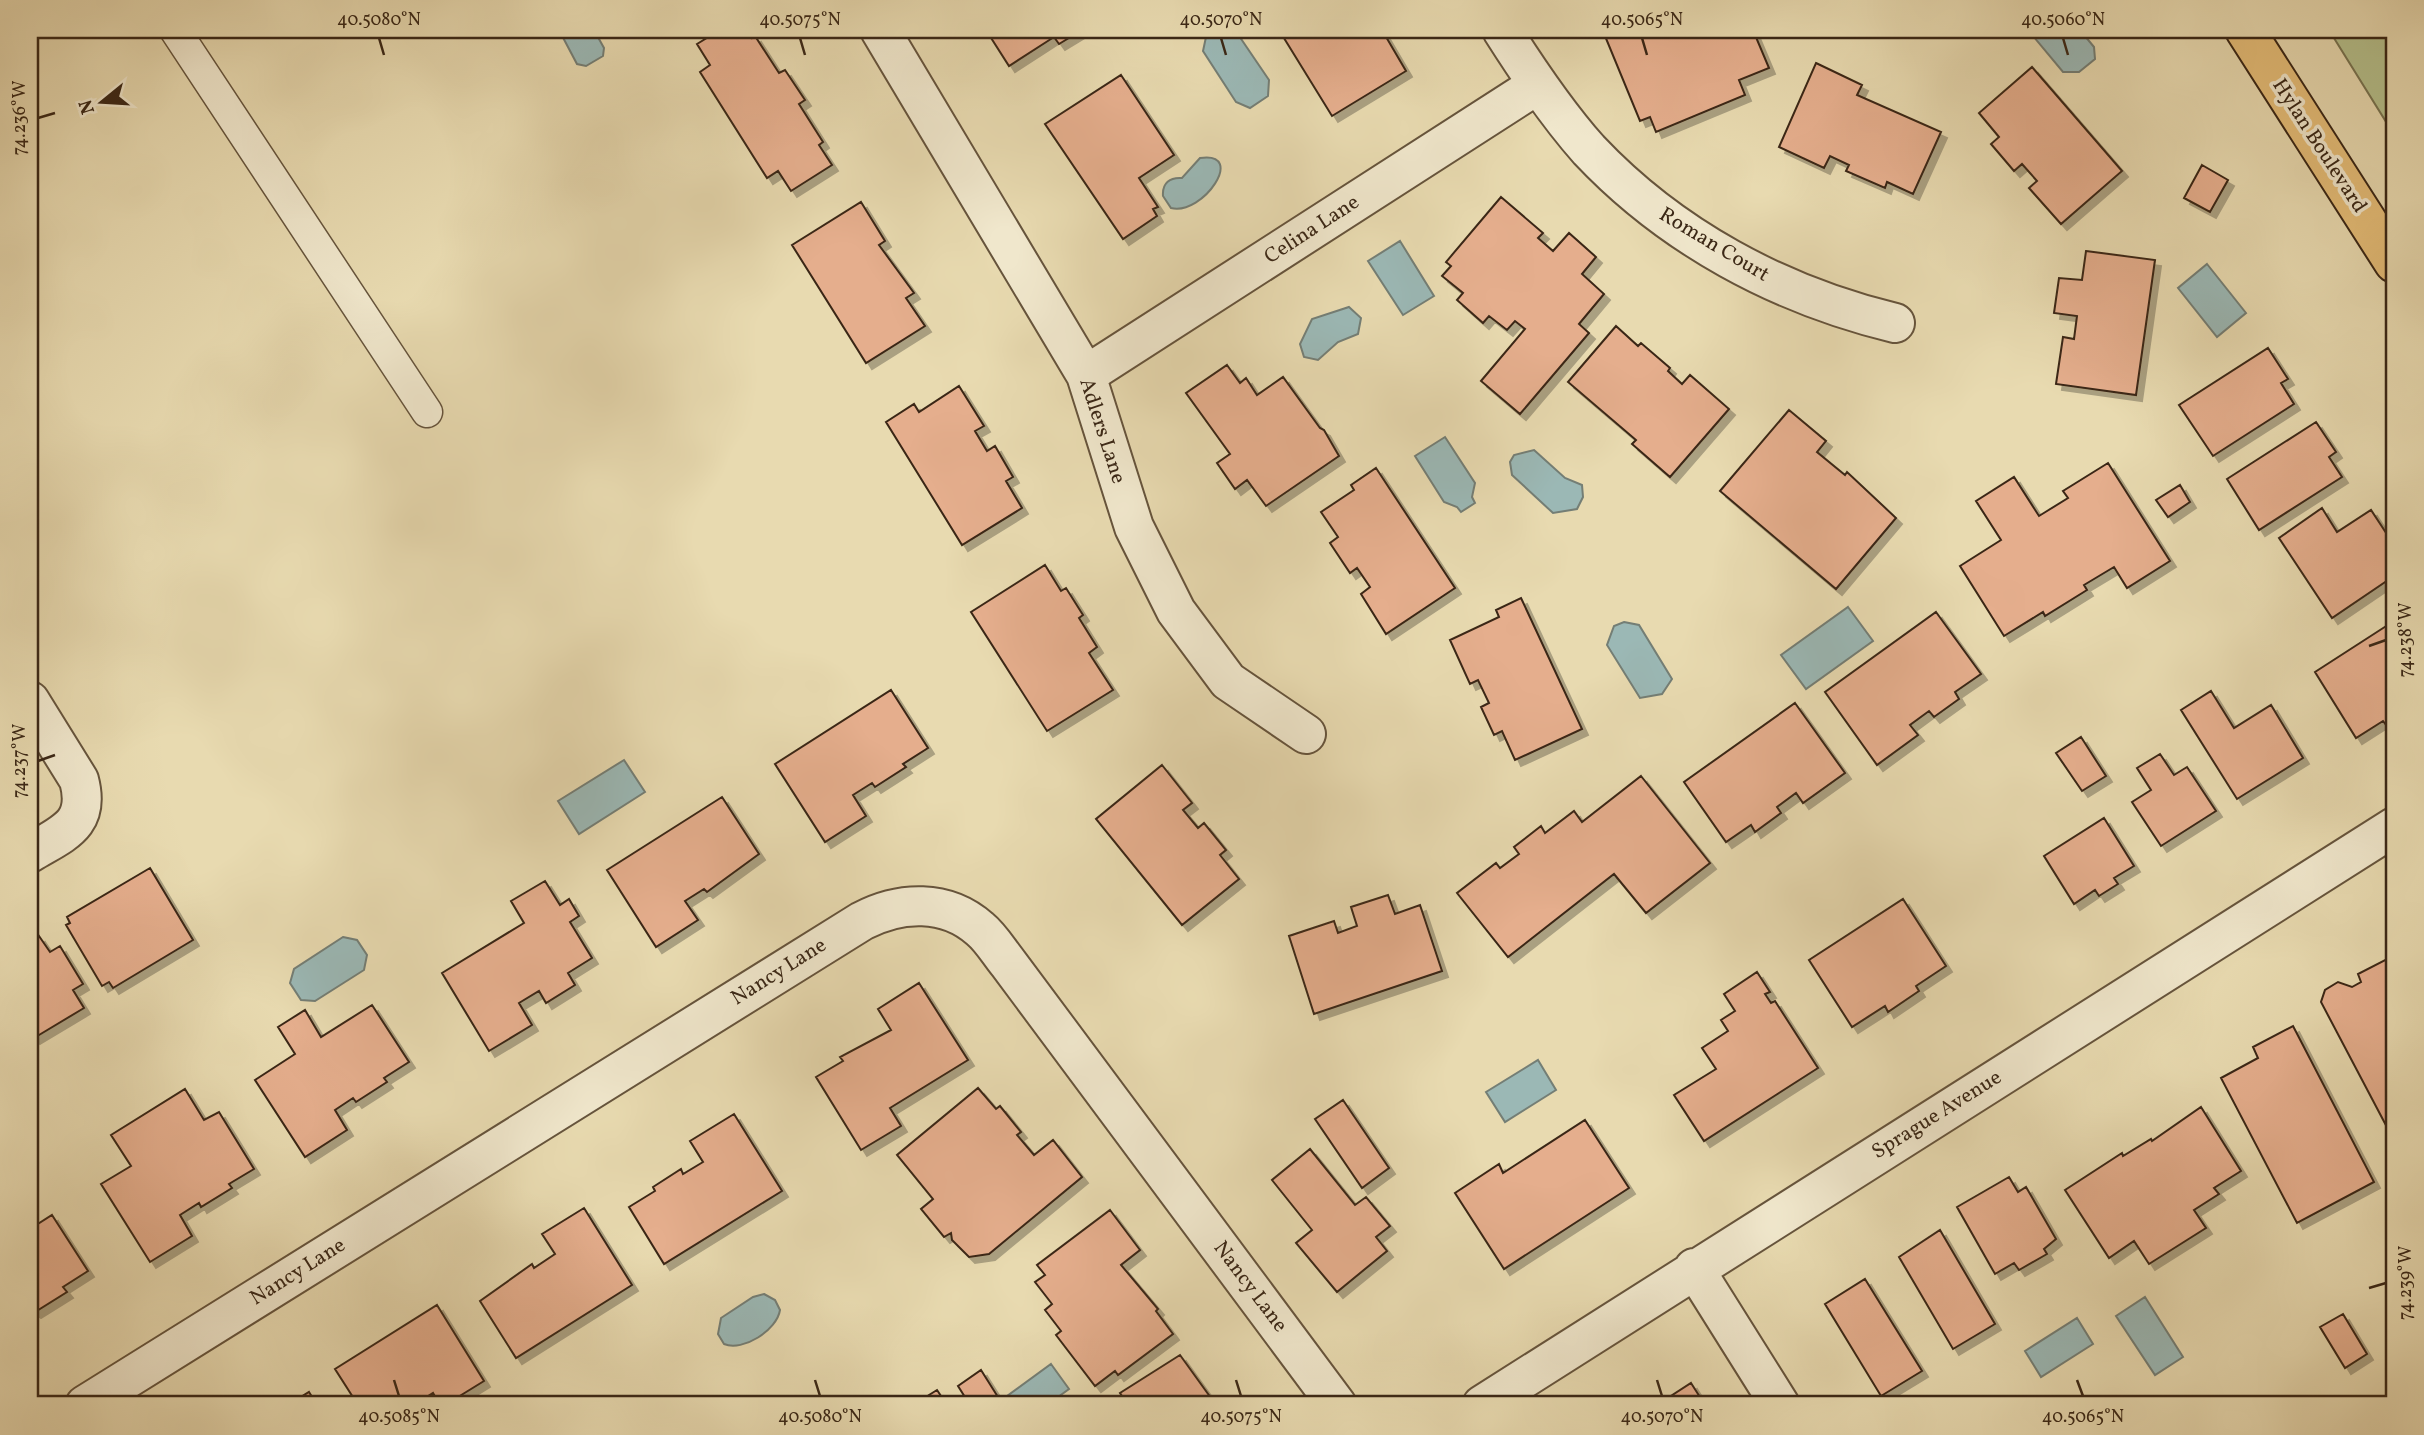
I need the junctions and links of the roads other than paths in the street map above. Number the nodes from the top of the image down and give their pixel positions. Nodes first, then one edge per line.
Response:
1 (175, 30) edge
2 (880, 30) edge
3 (1502, 30) edge
4 (2245, 30) edge
5 (1537, 85) junction
6 (2394, 263) edge
7 (1895, 323) dead end
8 (1086, 375) junction
9 (427, 412) dead end
10 (30, 701) edge
11 (1306, 734) dead end
12 (2394, 827) edge
13 (30, 853) edge
14 (1694, 1268) junction
15 (85, 1405) edge
16 (1337, 1405) edge
17 (1482, 1405) edge
18 (1780, 1405) edge

1 - 9 lane
2 - 8 street, Adlers Lane
3 - 5 street, Roman Court
4 - 6 main road, Hylan Boulevard
5 - 7 street, Roman Court
5 - 8 street, Celina Lane
8 - 11 street, Adlers Lane
10 - 13 street
12 - 14 street, Sprague Avenue
14 - 17 street, Sprague Avenue
14 - 18 street
15 - 16 street, Nancy Lane

